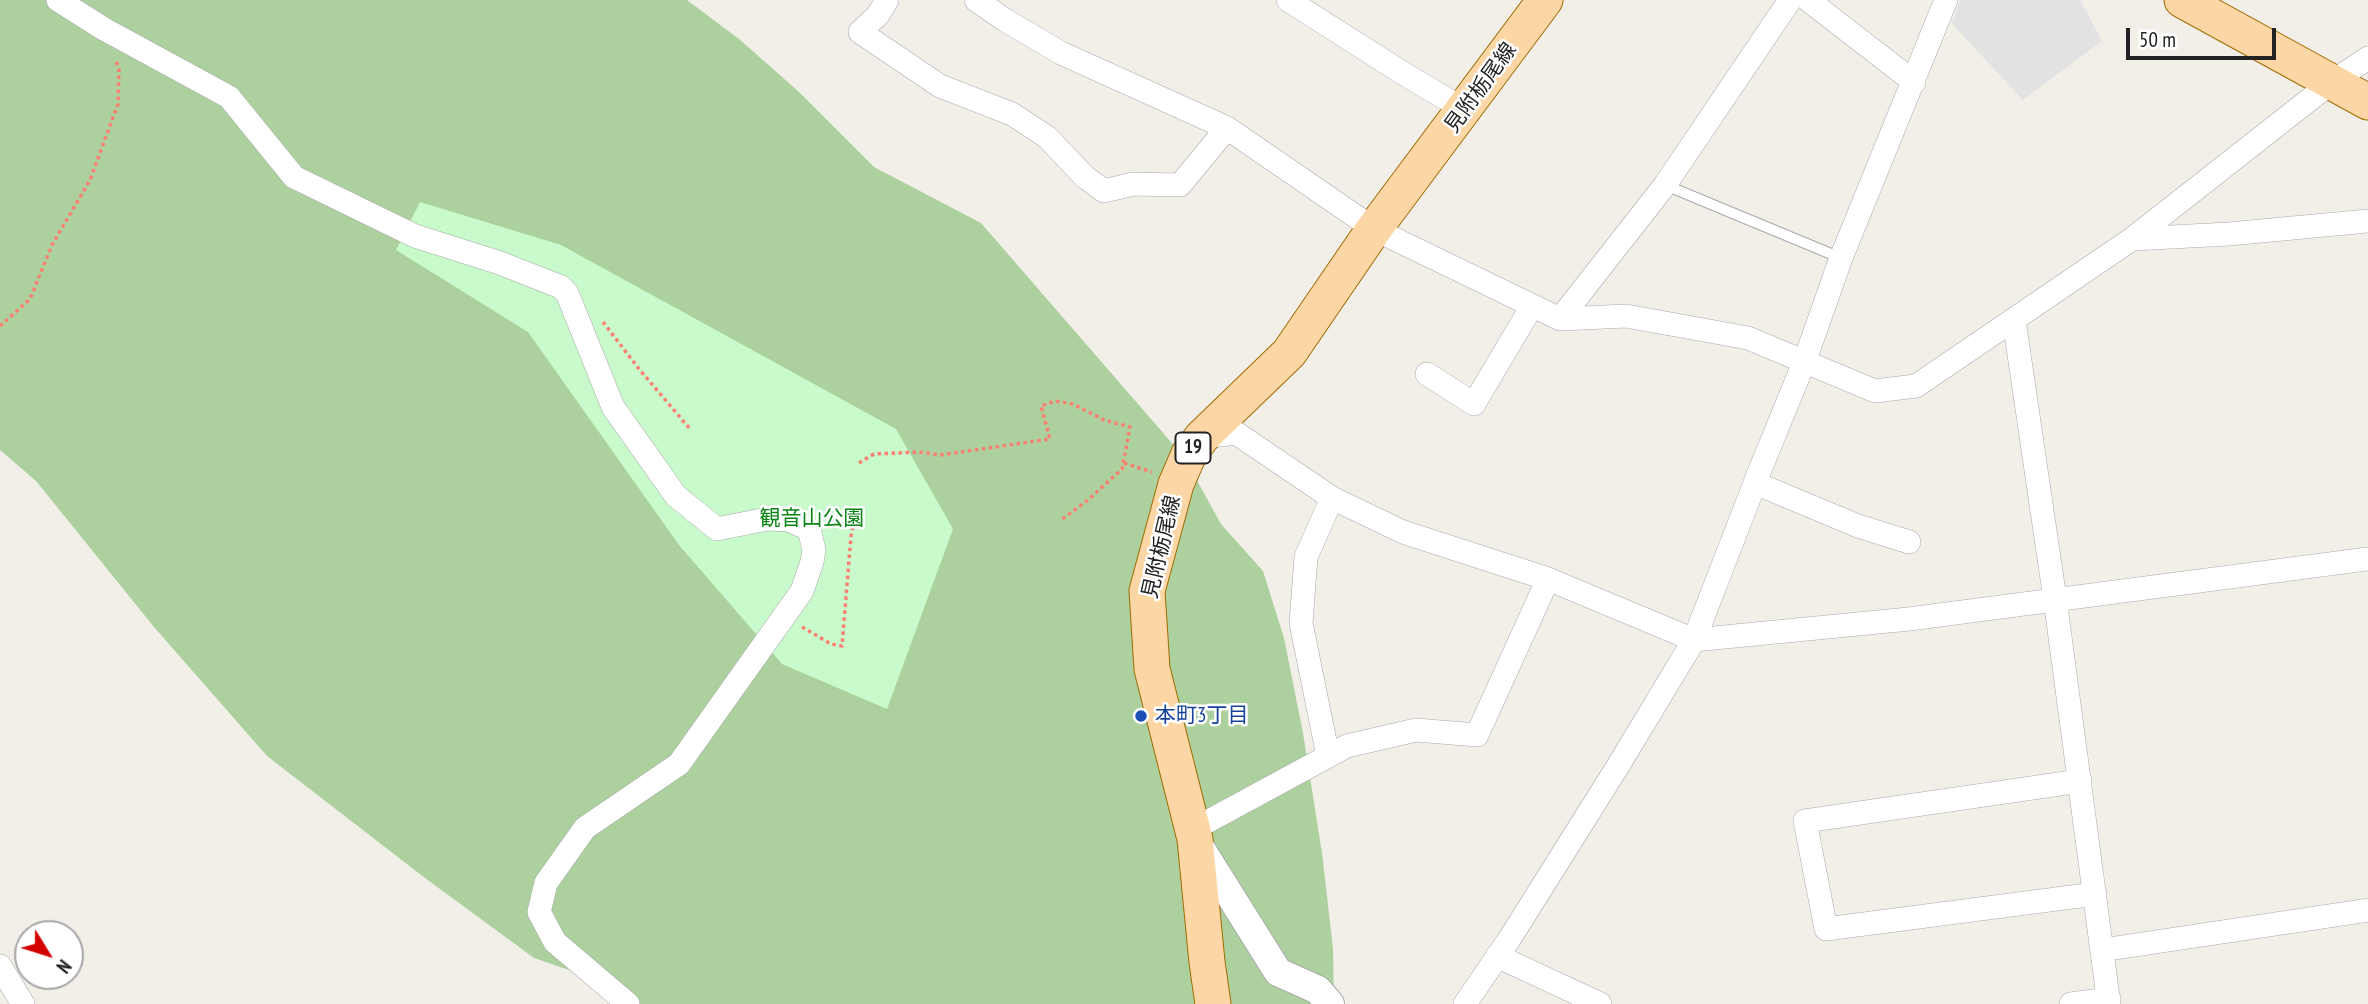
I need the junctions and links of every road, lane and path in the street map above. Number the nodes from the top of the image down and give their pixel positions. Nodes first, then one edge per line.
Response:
1 (58, 0) edge
2 (887, 0) edge
3 (976, 0) edge
4 (1288, 0) edge
5 (1545, 0) edge
6 (1790, 0) edge
7 (1808, 0) edge
8 (1946, 0) edge
9 (2182, 0) edge
10 (104, 29) junction
11 (2368, 58) edge
12 (1914, 82) junction
13 (2332, 82) junction
14 (2368, 102) edge
15 (1465, 110) junction
16 (1227, 128) junction
17 (1665, 185) junction
18 (2368, 221) edge
19 (1374, 229) junction
20 (2132, 239) junction
21 (1841, 258) junction
22 (572, 306) junction
23 (1532, 306) junction
24 (1560, 319) junction
25 (2014, 320) junction
26 (0, 326) edge
27 (1805, 360) junction
28 (1427, 373) dead end
29 (690, 429) dead end
30 (1202, 437) junction
31 (859, 463) dead end
32 (1755, 484) junction
33 (1332, 498) junction
34 (856, 511) dead end
35 (1061, 520) dead end
36 (1909, 541) dead end
37 (2368, 559) edge
38 (1548, 579) junction
39 (2056, 599) junction
40 (785, 617) junction
41 (1694, 639) junction
42 (1328, 756) junction
43 (2080, 781) junction
44 (1193, 834) junction
45 (2095, 894) junction
46 (2368, 910) edge
47 (2102, 950) junction
48 (1497, 956) junction
49 (0, 966) edge
50 (2109, 1001) edge
51 (23, 1004) edge
52 (628, 1004) edge
53 (1213, 1004) edge
54 (1330, 1004) edge
55 (1465, 1004) edge
56 (1600, 1004) edge
57 (2071, 1004) edge

1 - 10 street
2 - 16 street
3 - 16 street
4 - 15 street
5 - 15 main road, 見附栃尾線 / 19
6 - 17 street
7 - 12 street
8 - 12 street
9 - 13 main road
10 - 22 street
10 - 26 path
11 - 13 street
12 - 21 street
13 - 14 main road
13 - 20 street
15 - 19 main road, 見附栃尾線 / 19
16 - 19 street
17 - 21 lane
17 - 24 street
18 - 20 street
19 - 23 street
19 - 30 main road, 見附栃尾線 / 19
20 - 25 street
21 - 27 street
22 - 29 path
22 - 40 street
23 - 24 street
23 - 28 street
24 - 27 street
25 - 27 street
25 - 39 street
27 - 32 street
30 - 33 street
30 - 44 main road, 見附栃尾線 / 19
31 - 35 path
32 - 36 street
32 - 41 street
33 - 38 street
33 - 42 street
34 - 40 path
37 - 39 street
38 - 41 street
38 - 42 street
39 - 41 street
39 - 43 street
40 - 52 street
41 - 48 street
42 - 44 street
43 - 45 street
43 - 45 street
44 - 53 main road, 見附栃尾線 / 19
44 - 54 street
45 - 47 street
46 - 47 street
47 - 50 street
48 - 55 street
48 - 56 street
49 - 51 street
50 - 57 street

